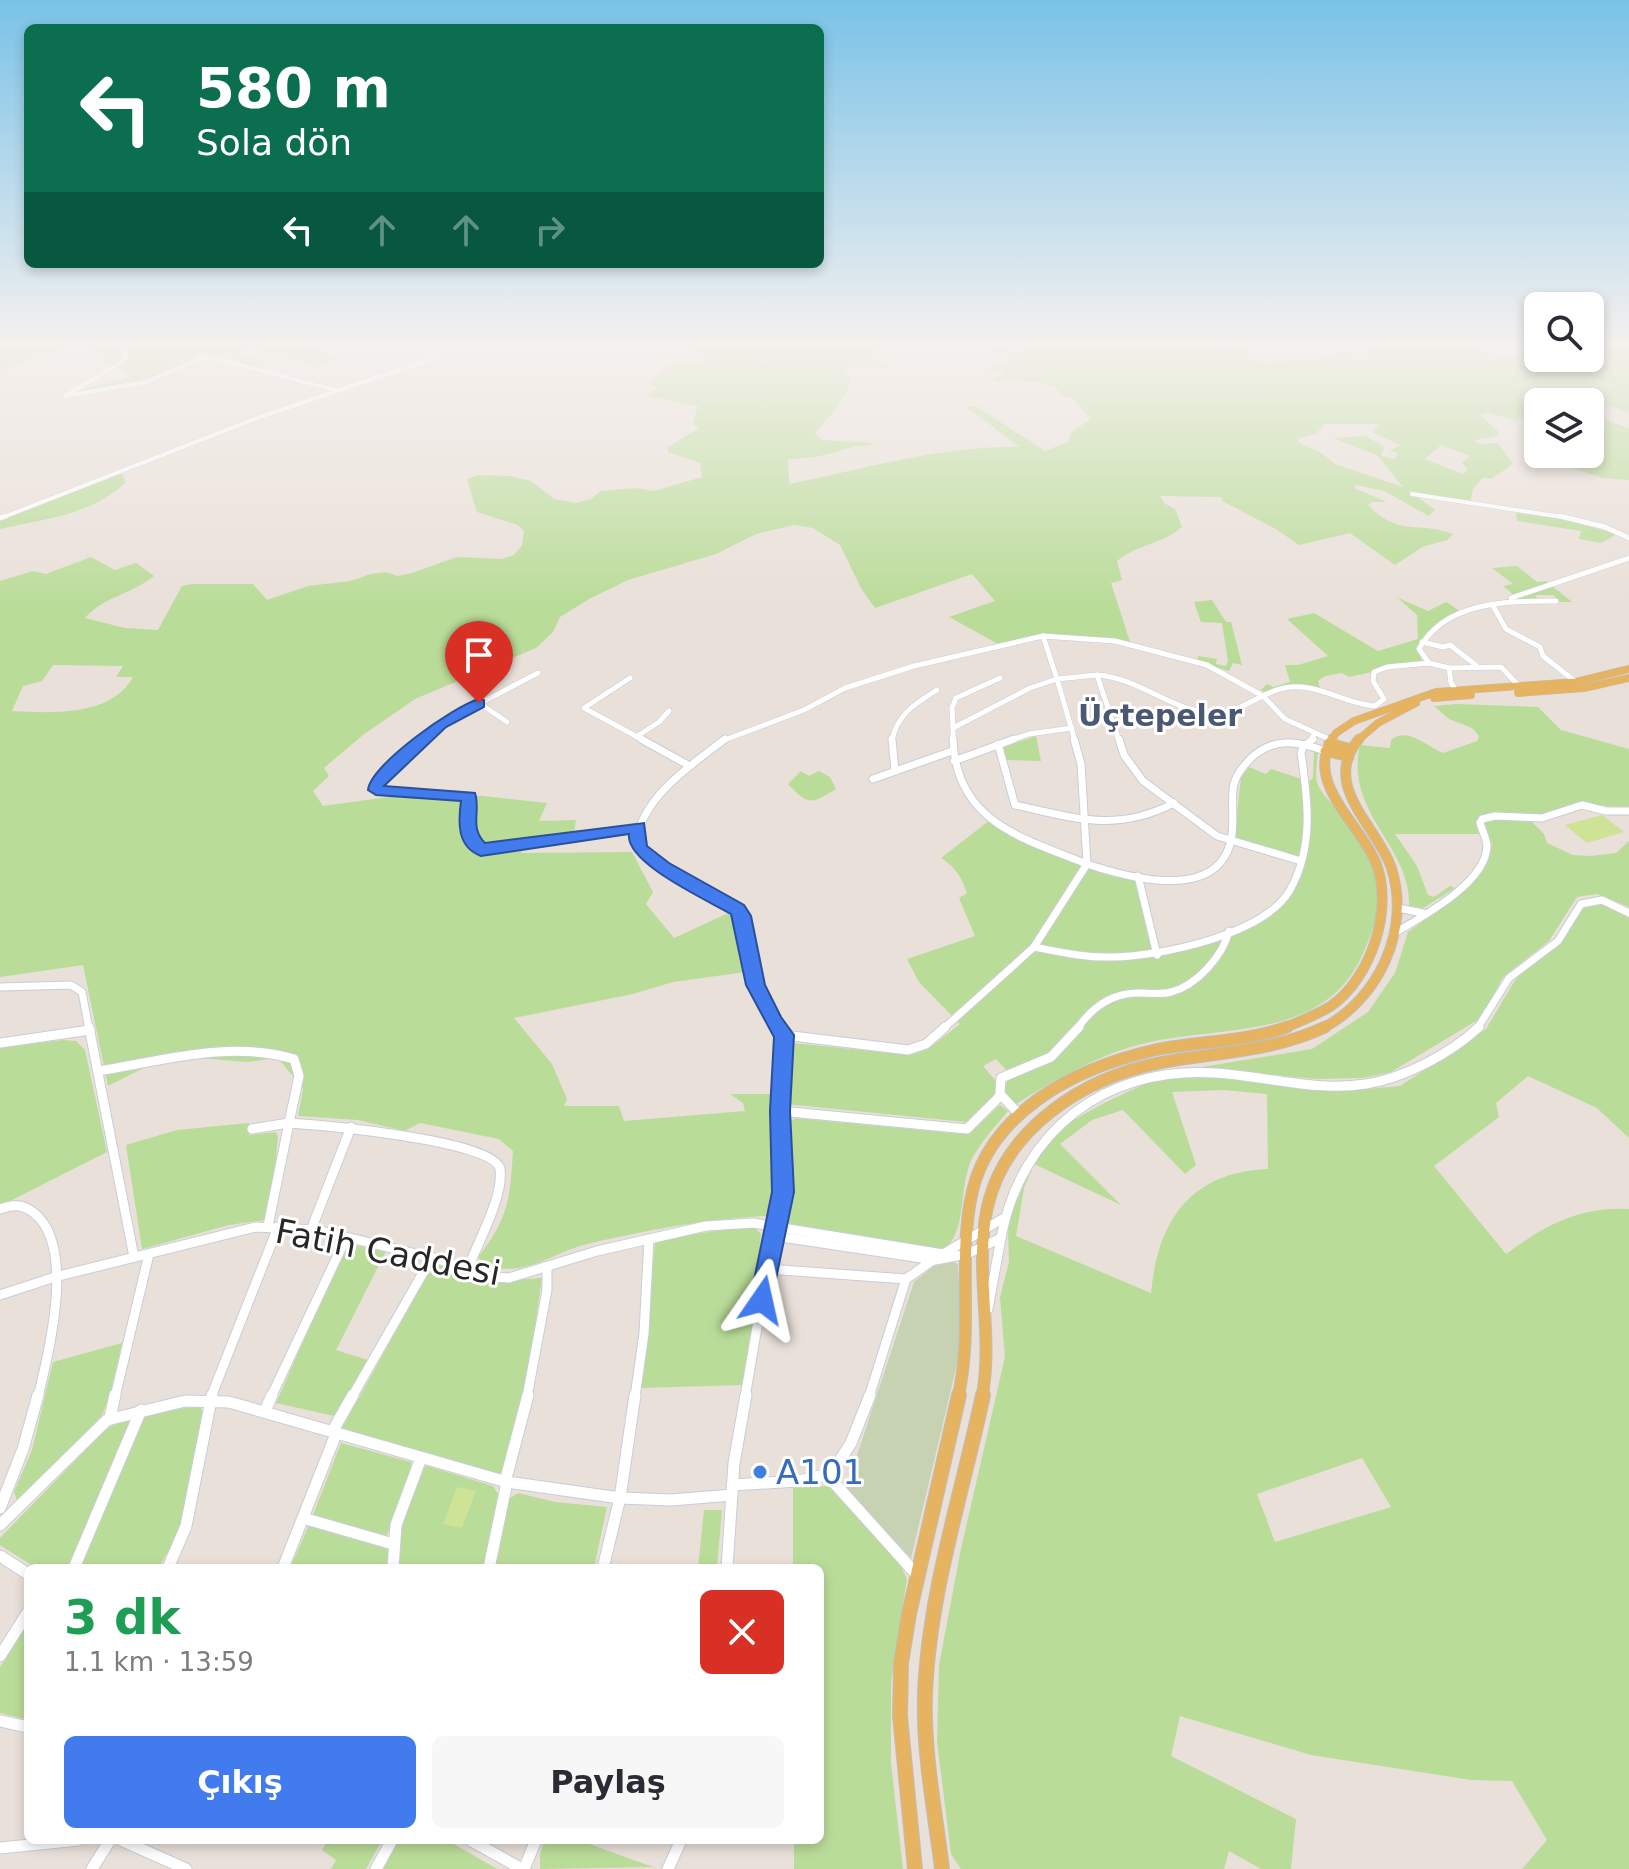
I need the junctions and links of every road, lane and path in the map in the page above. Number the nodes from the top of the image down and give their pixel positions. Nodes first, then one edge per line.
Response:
1 (235, 429) edge
2 (1412, 494) dead end
3 (0, 518) edge
4 (1629, 538) edge
5 (1629, 558) edge
6 (1556, 601) dead end
7 (1490, 605) junction
8 (1043, 636) junction
9 (1422, 642) junction
10 (1429, 663) junction
11 (1477, 666) junction
12 (1449, 668) junction
13 (1629, 669) edge
14 (538, 673) dead end
15 (1097, 675) junction
16 (630, 678) dead end
17 (1000, 678) dead end
18 (1629, 678) edge
19 (1057, 679) junction
20 (1576, 682) junction
21 (1519, 686) junction
22 (937, 690) dead end
23 (1456, 690) junction
24 (1263, 696) junction
25 (479, 703) junction
26 (1377, 705) junction
27 (1385, 710) junction
28 (669, 711) dead end
29 (507, 722) dead end
30 (953, 728) junction
31 (1072, 728) junction
32 (1315, 733) junction
33 (636, 737) junction
34 (998, 744) junction
35 (1307, 744) junction
36 (1328, 744) junction
37 (952, 751) junction
38 (1351, 753) junction
39 (954, 761) junction
40 (688, 765) junction
41 (895, 771) junction
42 (873, 779) dead end
43 (1174, 803) junction
44 (1629, 811) edge
45 (1083, 823) junction
46 (638, 827) junction
47 (1230, 840) junction
48 (1301, 861) junction
49 (1087, 864) junction
50 (1138, 876) junction
51 (1398, 908) junction
52 (1425, 913) junction
53 (1629, 913) edge
54 (1229, 931) junction
55 (1393, 934) junction
56 (1034, 947) junction
57 (1157, 955) junction
58 (0, 987) edge
59 (90, 1030) junction
60 (784, 1035) junction
61 (0, 1043) edge
62 (98, 1071) junction
63 (1000, 1096) junction
64 (780, 1111) junction
65 (1019, 1114) junction
66 (289, 1123) junction
67 (351, 1127) junction
68 (252, 1129) dead end
69 (0, 1209) edge
70 (1002, 1219) junction
71 (273, 1226) junction
72 (311, 1230) junction
73 (983, 1231) junction
74 (776, 1232) junction
75 (346, 1238) junction
76 (1001, 1238) junction
77 (649, 1239) junction
78 (968, 1239) junction
79 (984, 1245) junction
80 (149, 1254) junction
81 (967, 1254) junction
82 (134, 1257) junction
83 (432, 1257) junction
84 (935, 1260) junction
85 (468, 1268) junction
86 (547, 1268) junction
87 (767, 1269) junction
88 (55, 1277) junction
89 (906, 1279) junction
90 (0, 1295) edge
91 (988, 1309) junction
92 (210, 1399) junction
93 (141, 1410) junction
94 (265, 1411) junction
95 (110, 1418) junction
96 (334, 1433) junction
97 (421, 1458) junction
98 (828, 1476) junction
99 (506, 1482) junction
100 (732, 1490) junction
101 (620, 1498) junction
102 (0, 1508) edge
103 (303, 1518) junction
104 (0, 1525) edge
105 (393, 1544) junction
106 (0, 1556) edge
107 (76, 1564) edge
108 (170, 1564) edge
109 (285, 1564) edge
110 (393, 1564) edge
111 (490, 1564) edge
112 (604, 1564) edge
113 (727, 1564) edge
114 (24, 1571) edge
115 (917, 1575) junction
116 (24, 1618) edge
117 (0, 1656) edge
118 (0, 1721) edge
119 (24, 1726) edge
120 (39, 1844) edge
121 (108, 1844) edge
122 (130, 1844) edge
123 (390, 1844) edge
124 (477, 1844) edge
125 (534, 1844) edge
126 (679, 1844) edge
127 (0, 1848) edge
128 (92, 1869) edge
129 (186, 1869) edge
130 (376, 1869) edge
131 (523, 1869) edge
132 (668, 1869) edge
133 (915, 1869) edge
134 (942, 1869) edge

1 - 3 street
2 - 4 street
5 - 7 street
6 - 7 street
7 - 9 street
7 - 20 street
8 - 19 street
8 - 24 street
8 - 40 street
9 - 10 street
9 - 11 street
10 - 12 street
10 - 26 street
11 - 12 street
11 - 21 street
12 - 23 street
13 - 20 main road
14 - 25 street
15 - 19 street
15 - 24 street
15 - 43 street
16 - 33 street
17 - 30 street
18 - 38 main road
19 - 30 street
19 - 31 street
20 - 21 main road
21 - 23 main road
22 - 41 street
23 - 27 main road
24 - 26 street
24 - 32 street
25 - 29 street
25 - 46 street
26 - 27 street
27 - 36 main road
28 - 33 street
30 - 37 street
31 - 34 street
31 - 45 street
32 - 35 street
32 - 36 street
33 - 40 street
34 - 39 street
34 - 45 street
35 - 36 street
35 - 47 street
35 - 48 street
36 - 38 main road
36 - 65 main road
37 - 39 street
37 - 41 street
38 - 51 main road
39 - 49 street
40 - 46 street
41 - 42 street
43 - 45 street
43 - 47 street
44 - 52 street
45 - 49 street
46 - 60 street
47 - 48 street
47 - 50 street
48 - 54 street
49 - 50 street
49 - 56 street
50 - 57 street
51 - 52 street
51 - 55 main road
52 - 55 street
53 - 70 street
54 - 57 street
54 - 63 street
55 - 73 main road
56 - 57 street
56 - 60 street
58 - 59 street
59 - 61 street
59 - 62 street
60 - 64 street
62 - 66 street
62 - 82 street
63 - 64 street
63 - 65 street
64 - 74 street
65 - 78 main road
66 - 67 street
66 - 68 street
66 - 71 street
67 - 72 street
67 - 85 street
69 - 88 street
70 - 73 street
70 - 76 street
71 - 72 street, Fatih Caddesi
71 - 80 street, Fatih Caddesi
71 - 92 street
72 - 75 street, Fatih Caddesi
73 - 78 street
73 - 79 main road
74 - 77 street, Fatih Caddesi
74 - 78 street
74 - 84 street
74 - 87 street
75 - 83 street, Fatih Caddesi
75 - 94 street
76 - 79 street
76 - 91 street
77 - 86 street, Fatih Caddesi
77 - 101 street
78 - 81 main road
79 - 81 street
79 - 91 main road
80 - 82 street, Fatih Caddesi
80 - 95 street
81 - 84 street
81 - 115 main road
82 - 88 street, Fatih Caddesi
83 - 85 street, Fatih Caddesi
83 - 96 street
84 - 89 street
85 - 86 street, Fatih Caddesi
86 - 99 street
87 - 89 street
87 - 100 street
88 - 90 street, Fatih Caddesi
88 - 102 street
89 - 98 street
91 - 134 main road
92 - 93 street
92 - 94 street
92 - 108 street
93 - 95 street
93 - 107 street
94 - 96 street
95 - 104 street
96 - 97 street
96 - 103 street
97 - 99 street
97 - 105 street
98 - 100 street
98 - 115 street
99 - 101 street
99 - 111 street
100 - 101 street
100 - 113 street
101 - 112 street
103 - 105 street
103 - 109 street
105 - 110 street
106 - 114 street
115 - 133 main road
116 - 117 street
118 - 119 street
120 - 127 street
121 - 128 street
122 - 129 street
123 - 130 street
124 - 131 street
125 - 131 street
126 - 132 street

